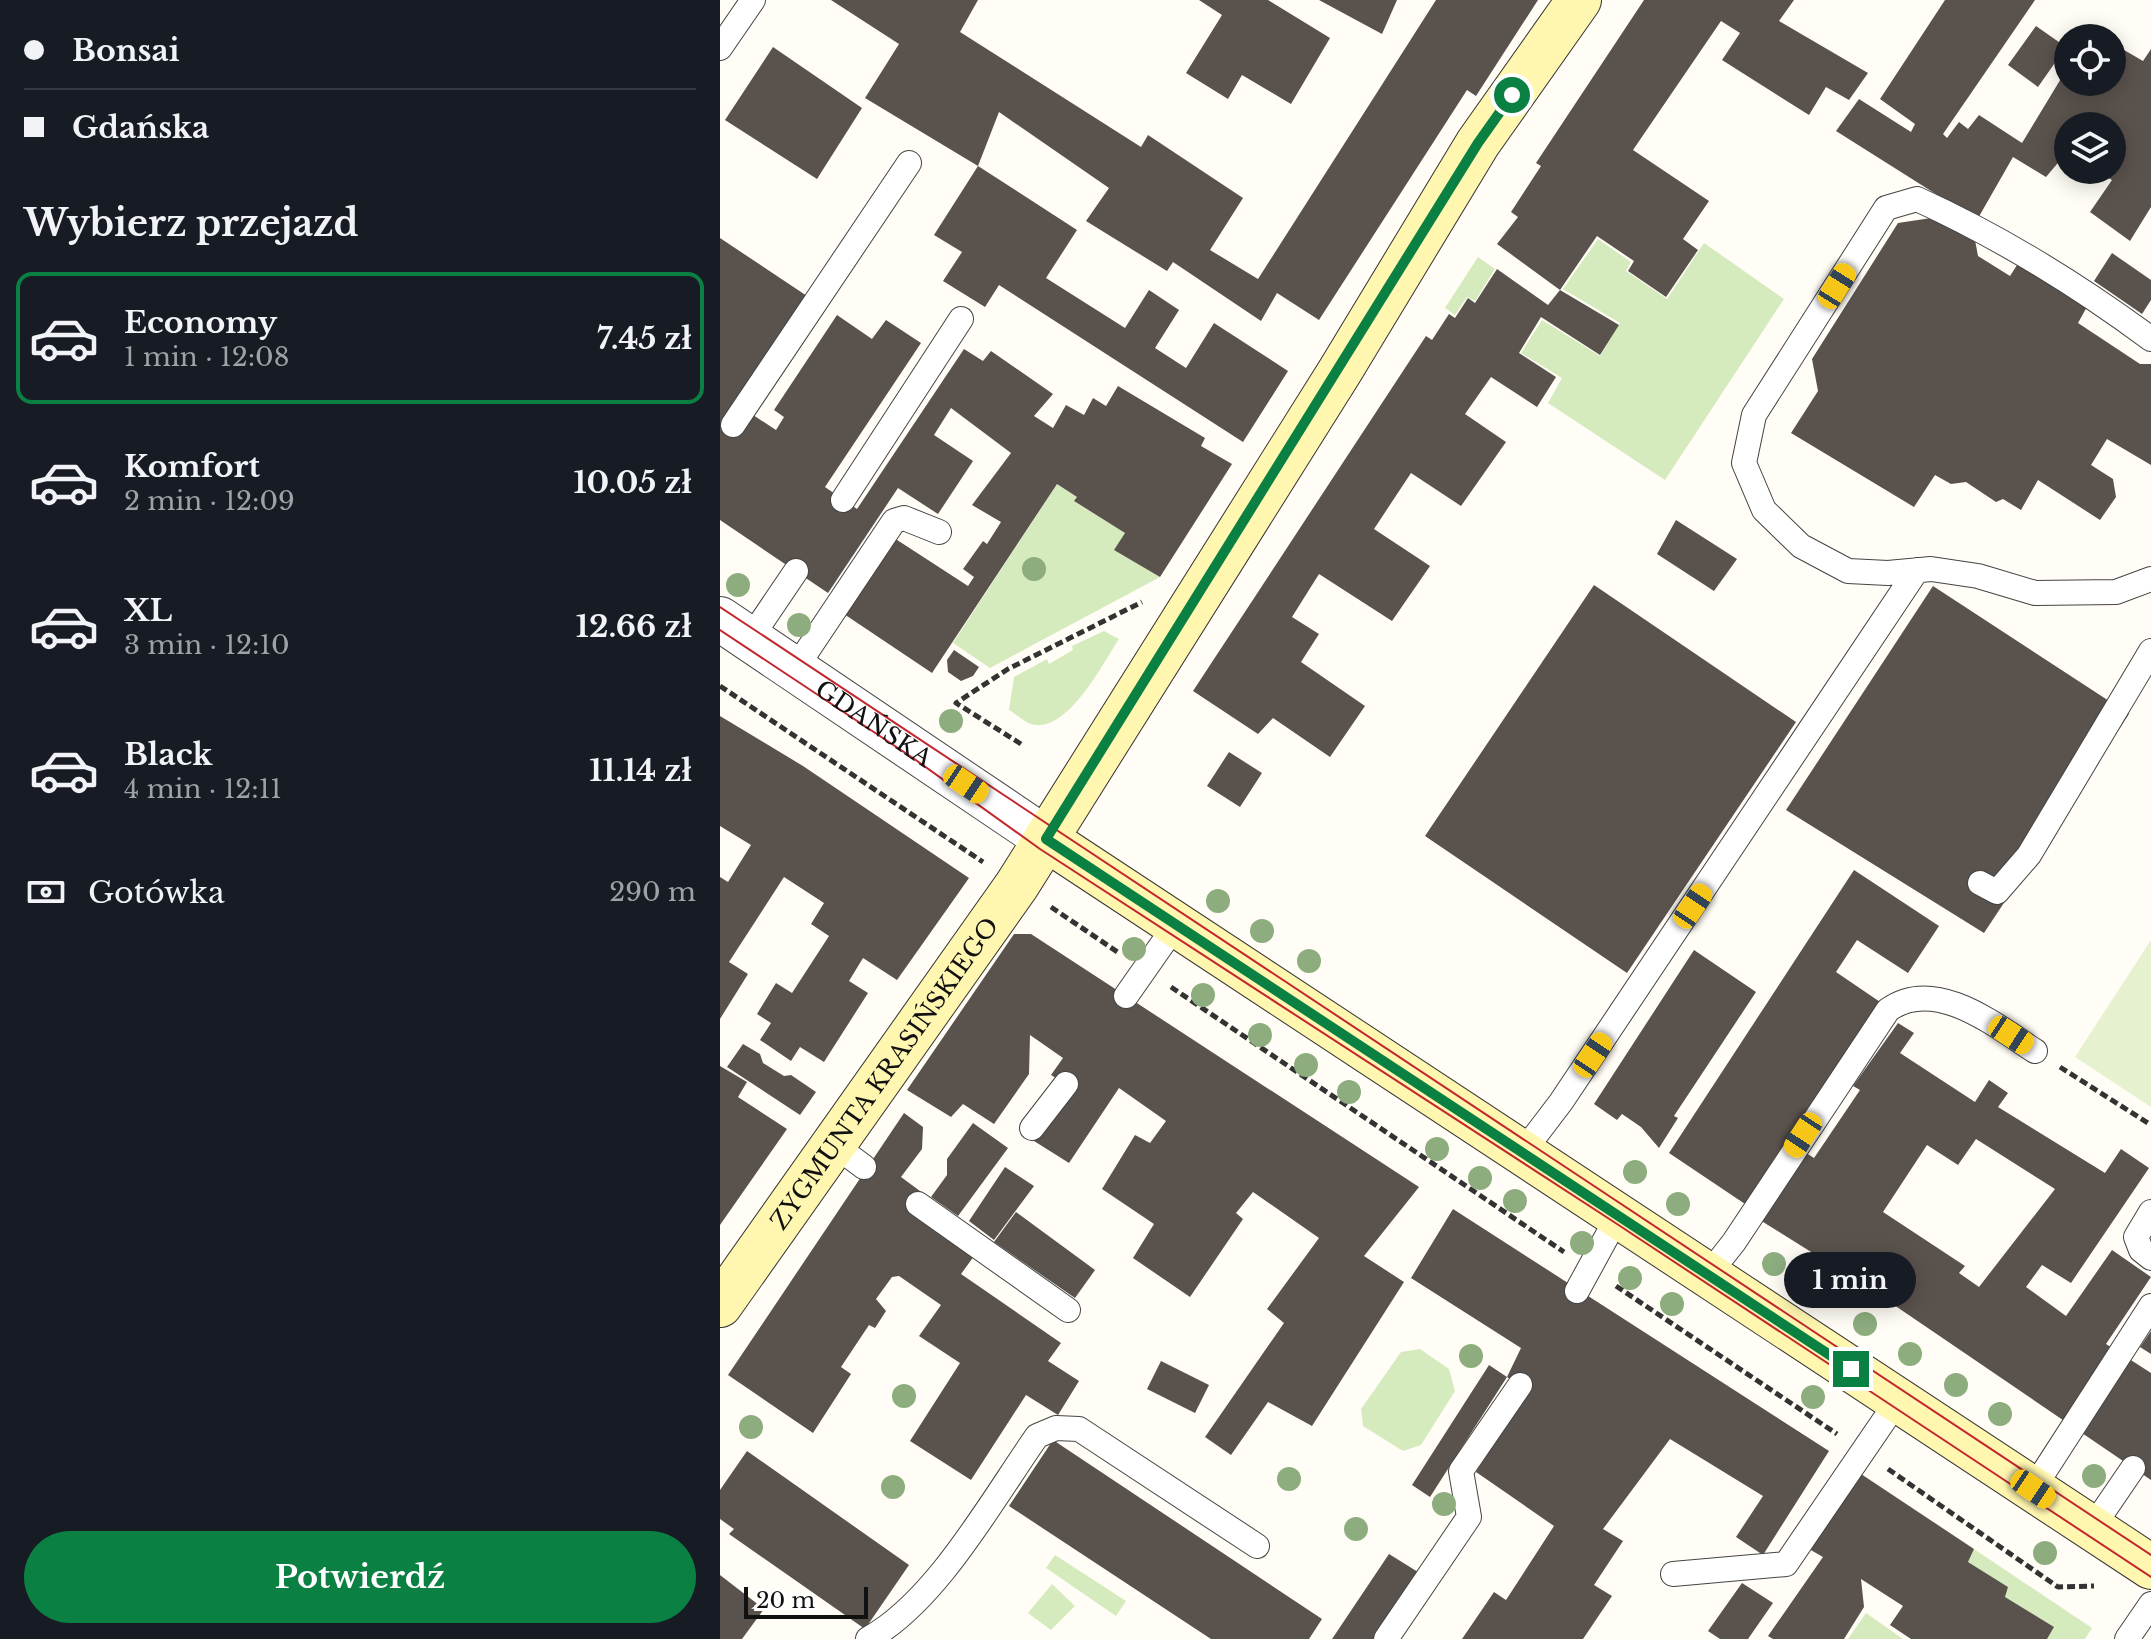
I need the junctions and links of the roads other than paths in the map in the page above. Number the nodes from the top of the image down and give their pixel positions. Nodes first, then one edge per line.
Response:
1 (753, 0) edge
2 (1579, 0) edge
3 (720, 48) edge
4 (909, 163) dead end
5 (961, 319) dead end
6 (2148, 331) edge
7 (733, 425) dead end
8 (843, 500) dead end
9 (939, 532) dead end
10 (1917, 570) junction
11 (796, 571) dead end
12 (2151, 579) edge
13 (735, 629) edge
14 (2151, 651) edge
15 (795, 669) junction
16 (1046, 839) junction
17 (1980, 883) dead end
18 (1175, 926) junction
19 (1126, 996) dead end
20 (2035, 1051) road end
21 (1066, 1084) dead end
22 (1032, 1128) dead end
23 (1523, 1152) junction
24 (918, 1204) dead end
25 (2151, 1212) edge
26 (1618, 1216) junction
27 (2151, 1258) edge
28 (1708, 1275) junction
29 (1577, 1291) dead end
30 (720, 1305) edge
31 (2151, 1306) edge
32 (1068, 1310) dead end
33 (1520, 1385) dead end
34 (1898, 1400) junction
35 (2133, 1468) dead end
36 (2033, 1489) junction
37 (2092, 1528) junction
38 (1257, 1546) dead end
39 (2151, 1567) edge
40 (1673, 1574) dead end
41 (2151, 1604) edge
42 (868, 1639) edge
43 (1386, 1639) edge
44 (2127, 1639) edge

1 - 3 lane
2 - 16 street, ZYGMUNTA KRASIŃSKIEGO
4 - 7 lane
5 - 8 lane
6 - 10 lane
9 - 15 lane
10 - 12 lane
10 - 23 lane
11 - 13 lane
13 - 15 street, GDAŃSKA
14 - 17 lane
15 - 16 street, GDAŃSKA
16 - 18 street, GDAŃSKA
16 - 30 street, ZYGMUNTA KRASIŃSKIEGO
18 - 19 lane
18 - 23 street, GDAŃSKA
20 - 28 lane
21 - 22 lane
23 - 26 street, GDAŃSKA
24 - 32 lane
25 - 27 lane
26 - 28 street, GDAŃSKA
26 - 29 lane
28 - 34 street, GDAŃSKA
31 - 36 lane
33 - 43 lane
34 - 36 street, GDAŃSKA
34 - 40 lane
35 - 37 lane
36 - 37 street, GDAŃSKA
37 - 39 street, GDAŃSKA
38 - 42 lane
41 - 44 lane

